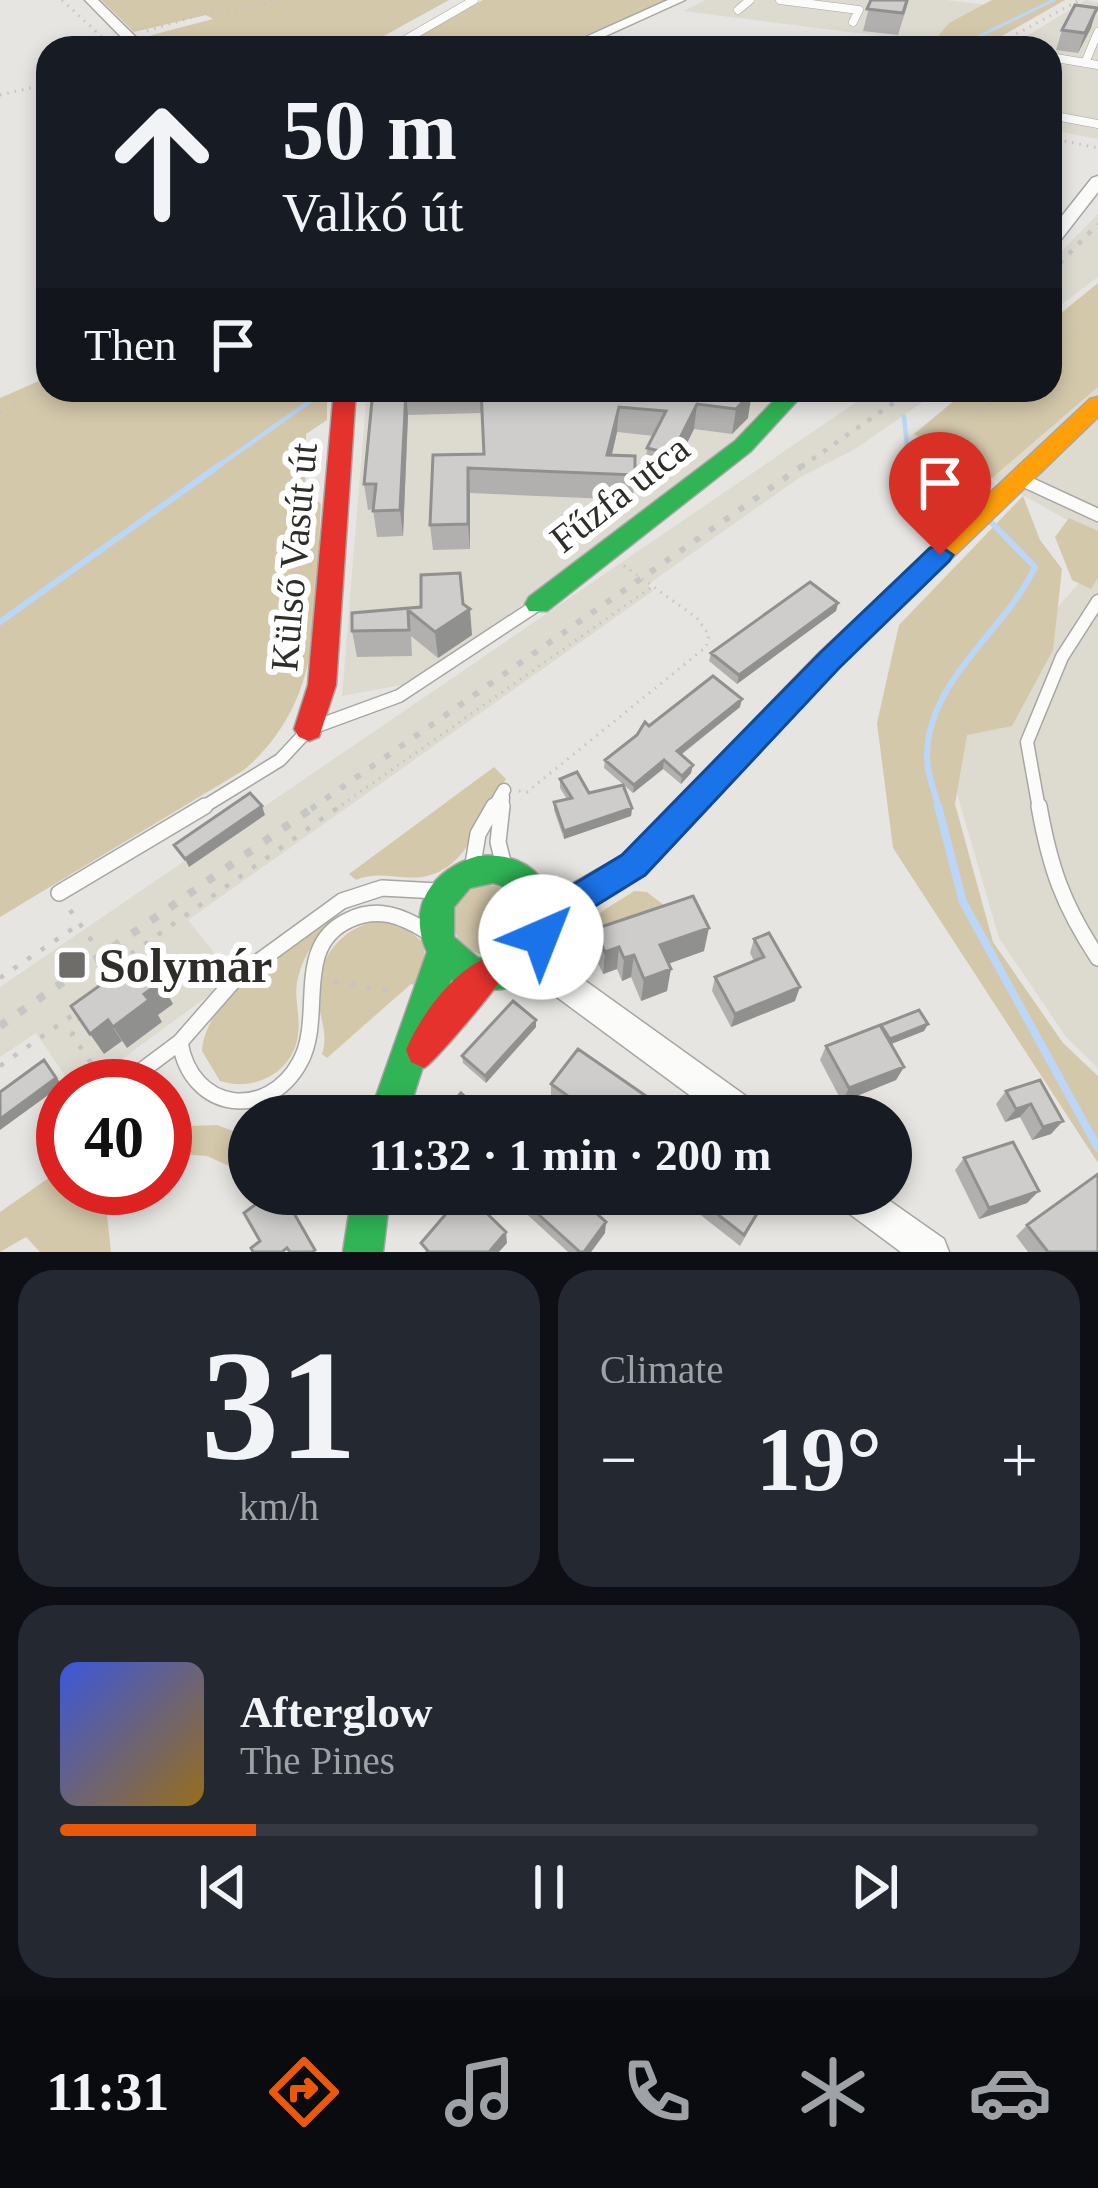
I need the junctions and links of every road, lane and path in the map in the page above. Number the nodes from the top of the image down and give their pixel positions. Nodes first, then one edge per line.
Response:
1 (62, 0) edge
2 (92, 0) edge
3 (279, 0) edge
4 (474, 0) edge
5 (679, 0) edge
6 (750, 0) edge
7 (780, 0) edge
8 (1080, 0) edge
9 (219, 9) dead end
10 (738, 10) dead end
11 (205, 17) junction
12 (853, 22) dead end
13 (1098, 32) edge
14 (101, 36) edge
15 (128, 36) joint
16 (412, 36) edge
17 (596, 36) edge
18 (1017, 36) edge
19 (1062, 58) edge
20 (1085, 63) junction
21 (1098, 65) edge
22 (36, 87) edge
23 (0, 95) edge
24 (1062, 117) edge
25 (1098, 124) edge
26 (1062, 140) edge
27 (1098, 148) edge
28 (1098, 181) edge
29 (1062, 227) edge
30 (1098, 311) edge
31 (1062, 346) edge
32 (36, 397) edge
33 (345, 402) edge
34 (784, 402) edge
35 (992, 402) edge
36 (1098, 404) edge
37 (0, 412) edge
38 (1019, 479) junction
39 (1098, 515) edge
40 (628, 567) dead end
41 (653, 586) junction
42 (1098, 601) edge
43 (538, 604) joint
44 (309, 728) junction
45 (527, 792) dead end
46 (662, 836) junction
47 (471, 874) junction
48 (516, 878) junction
49 (446, 890) junction
50 (58, 893) joint
51 (80, 924) junction
52 (542, 932) junction
53 (438, 944) junction
54 (1098, 958) edge
55 (120, 962) junction
56 (497, 971) junction
57 (104, 973) junction
58 (241, 974) junction
59 (0, 978) edge
60 (562, 982) junction
61 (96, 988) edge
62 (180, 1042) junction
63 (88, 1059) edge
64 (158, 1059) edge
65 (0, 1066) edge
66 (400, 1084) junction
67 (396, 1095) edge
68 (716, 1095) edge
69 (368, 1215) edge
70 (880, 1215) edge
71 (363, 1252) edge
72 (931, 1252) edge

1 - 14 path
2 - 15 street
3 - 11 path
4 - 16 lane
5 - 17 street
6 - 10 lane
7 - 12 lane
8 - 18 path
9 - 11 path
11 - 15 path
13 - 20 lane
19 - 20 lane
20 - 21 lane
22 - 23 path
24 - 25 lane
26 - 27 path
28 - 29 street
30 - 31 path
32 - 37 path
33 - 44 street, Külső Vasút út
34 - 43 street, Fűzfa utca
35 - 38 path
36 - 38 street
38 - 39 lane
38 - 46 street
40 - 41 path
41 - 45 path
41 - 55 path
42 - 54 lane
43 - 44 lane
44 - 50 lane
46 - 48 street
46 - 52 street
47 - 48 street
47 - 48 lane
47 - 49 street
48 - 52 street
49 - 53 street
49 - 58 lane
50 - 51 path
51 - 57 path
51 - 59 path
52 - 56 street
52 - 60 street
53 - 56 street
53 - 62 lane
53 - 66 street
55 - 57 path
55 - 58 path
56 - 60 street
56 - 66 street
57 - 61 path
58 - 62 lane
60 - 68 street
62 - 64 lane
63 - 65 path
66 - 67 street
69 - 71 street
70 - 72 street

